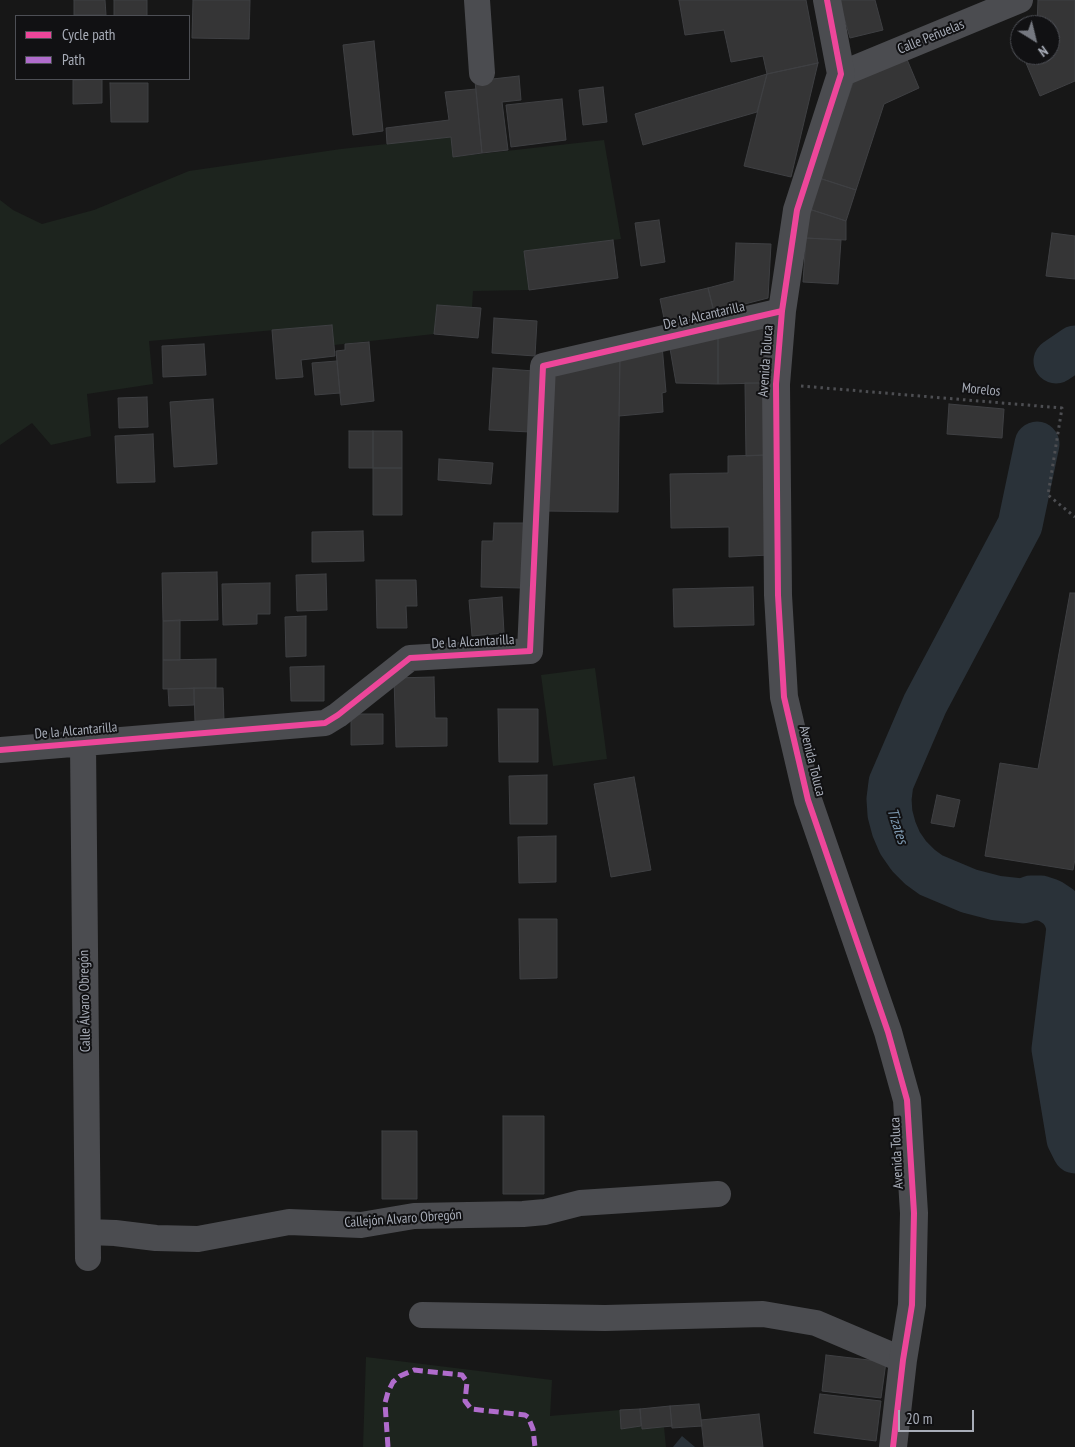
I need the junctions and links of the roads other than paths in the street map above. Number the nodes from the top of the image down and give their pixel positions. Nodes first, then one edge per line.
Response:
1 (478, 0) edge
2 (827, 0) edge
3 (1020, 0) edge
4 (482, 73) dead end
5 (841, 74) junction
6 (782, 311) junction
7 (83, 744) junction
8 (0, 750) edge
9 (718, 1194) dead end
10 (88, 1232) junction
11 (88, 1258) dead end
12 (422, 1315) dead end
13 (903, 1360) junction
14 (892, 1447) edge

1 - 4 street
2 - 5 street
3 - 5 street, Calle Peñuelas
5 - 6 street, Avenida Toluca
6 - 7 street, De la Alcantarilla
6 - 13 street, Avenida Toluca
7 - 8 street, De la Alcantarilla
7 - 10 street, Calle Álvaro Obregón
9 - 10 street, Callejón Alvaro Obregón
10 - 11 street, Calle Álvaro Obregón
12 - 13 street
13 - 14 street, Avenida Toluca

